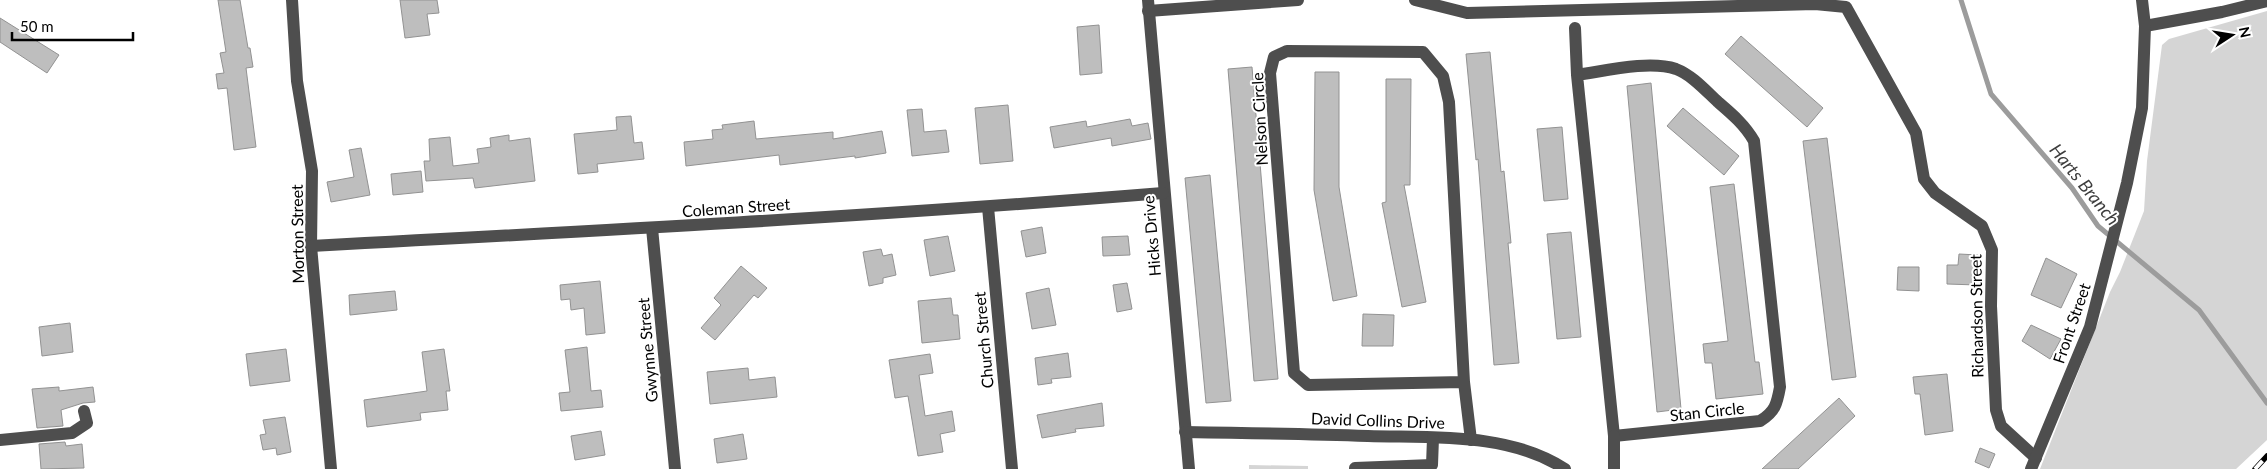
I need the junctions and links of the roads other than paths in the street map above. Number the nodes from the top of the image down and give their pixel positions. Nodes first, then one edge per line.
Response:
1 (292, 0) edge
2 (1298, 0) edge
3 (1415, 0) edge
4 (2142, 0) edge
5 (2267, 1) edge
6 (1148, 6) edge
7 (2221, 6) edge
8 (2145, 26) junction
9 (1575, 28) dead end
10 (1577, 75) junction
11 (1163, 193) junction
12 (988, 207) junction
13 (652, 228) junction
14 (310, 246) junction
15 (1464, 382) junction
16 (84, 412) dead end
17 (1185, 432) junction
18 (1614, 436) junction
19 (1434, 438) junction
20 (0, 440) edge
21 (1471, 440) junction
22 (2033, 464) edge
23 (1551, 465) edge
24 (1355, 468) edge
25 (331, 469) edge
26 (674, 469) edge
27 (1012, 469) edge
28 (1189, 469) edge
29 (1565, 469) edge
30 (1614, 469) edge

1 - 14 street, Morton Street
2 - 6 street
3 - 22 street, Richardson Street
4 - 8 street, Front Street
5 - 7 street
6 - 11 street, Hicks Drive
7 - 8 street
8 - 22 street, Front Street
9 - 10 street
10 - 18 street
10 - 18 street, Stan Circle
11 - 12 street, Coleman Street
11 - 17 street, Hicks Drive
12 - 13 street, Coleman Street
12 - 27 street, Church Street
13 - 14 street, Coleman Street
13 - 26 street, Gwynne Street
14 - 25 street, Morton Street
15 - 15 street, Nelson Circle
15 - 21 street, Nelson Circle
16 - 20 street
17 - 19 street, David Collins Drive
17 - 28 street, Hicks Drive
18 - 30 street
19 - 21 street, David Collins Drive
19 - 24 street
21 - 23 street, David Collins Drive
23 - 29 street, David Collins Drive

